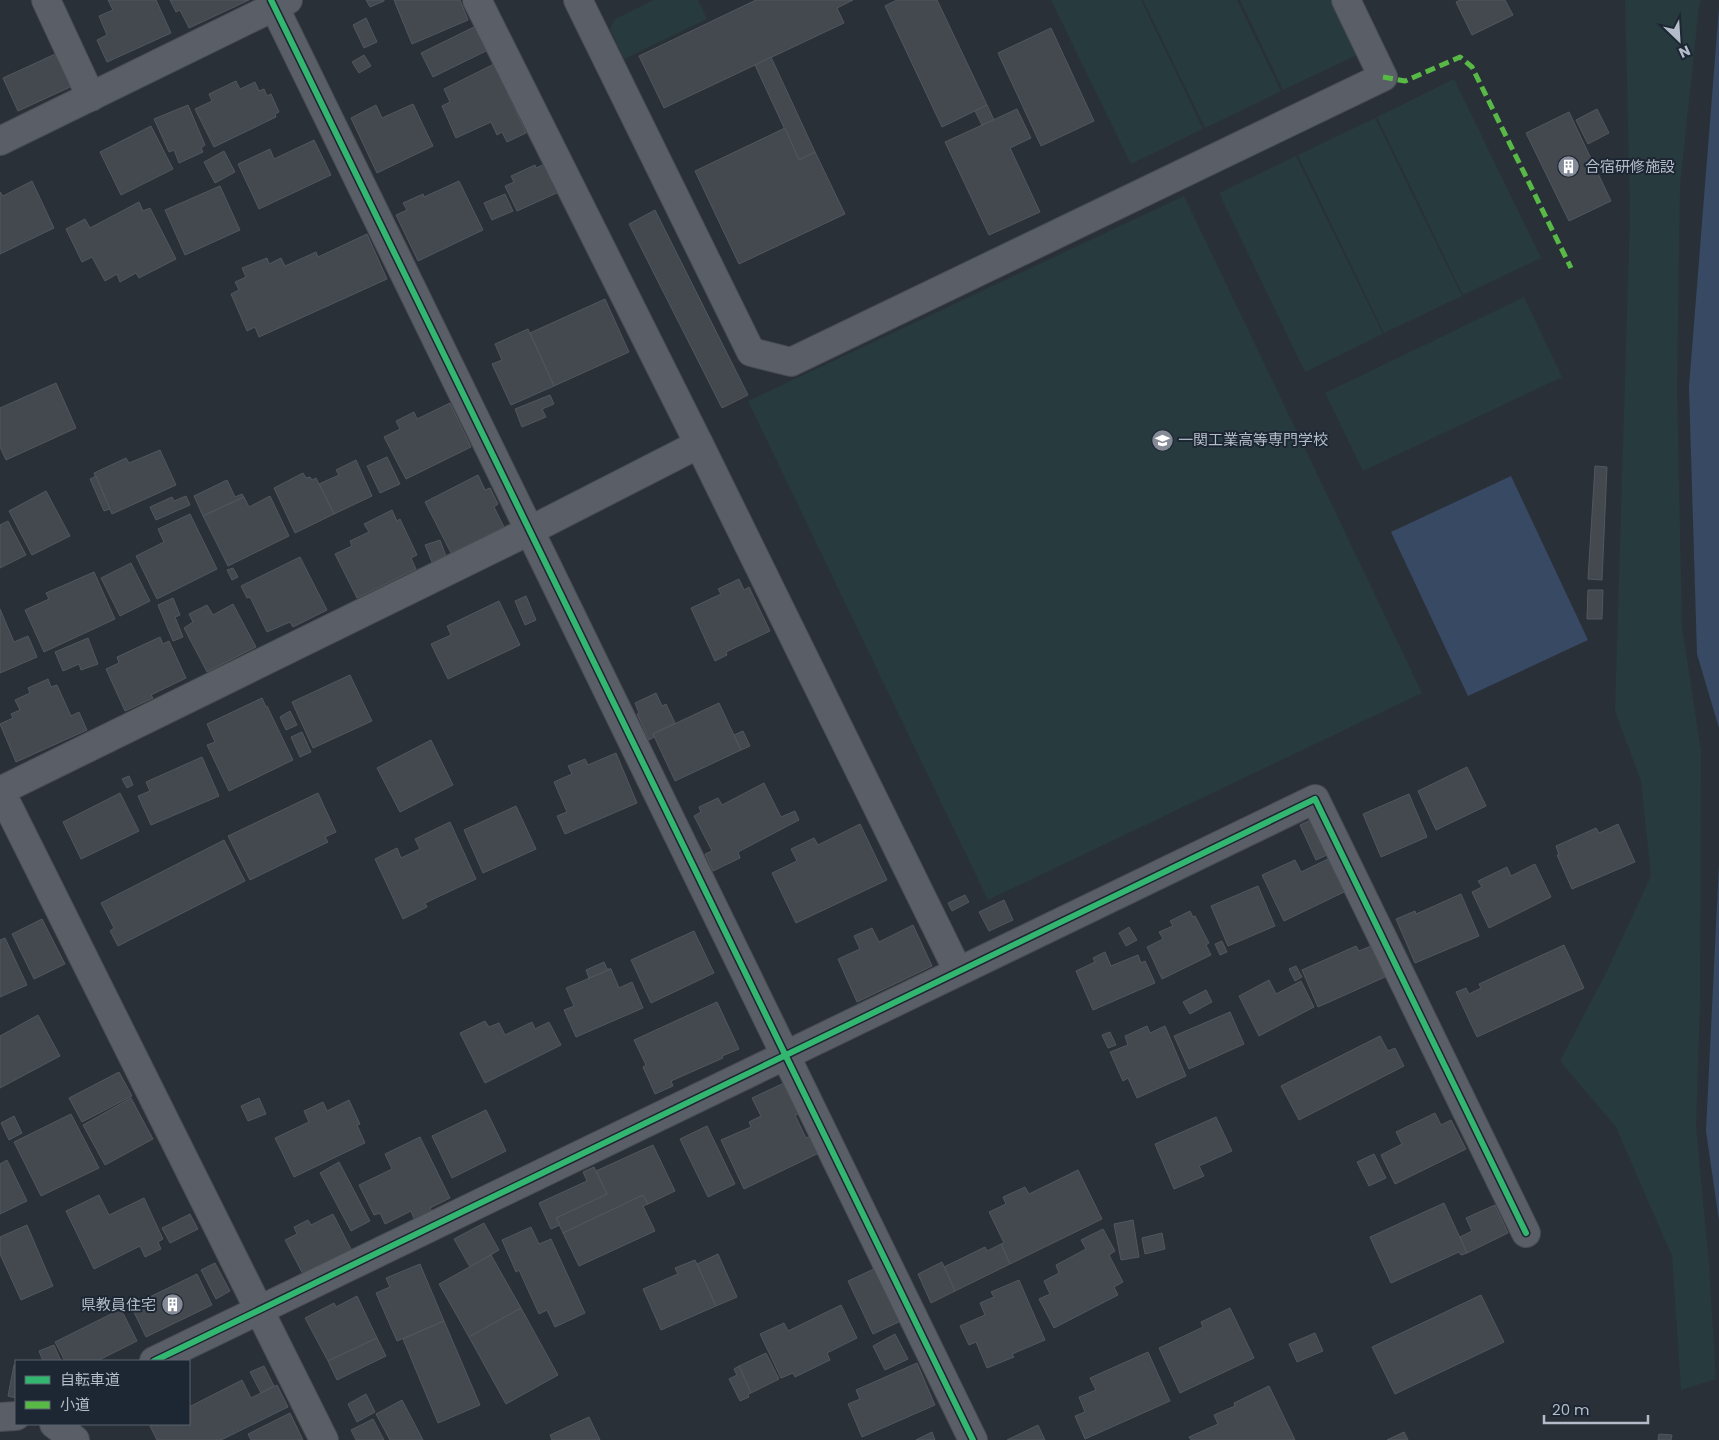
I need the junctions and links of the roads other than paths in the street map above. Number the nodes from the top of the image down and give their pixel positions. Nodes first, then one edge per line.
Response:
1 (46, 0) edge
2 (477, 0) edge
3 (578, 0) edge
4 (1346, 0) edge
5 (278, 2) edge
6 (91, 97) junction
7 (0, 141) edge
8 (700, 444) junction
9 (529, 531) junction
10 (0, 790) edge
11 (958, 971) junction
12 (784, 1055) junction
13 (1526, 1233) dead end
14 (260, 1311) junction
15 (156, 1360) edge
16 (15, 1416) edge
17 (0, 1417) edge
18 (55, 1425) edge
19 (75, 1440) edge
20 (324, 1440) edge
21 (973, 1440) edge

1 - 6 street
2 - 8 street
3 - 4 street
5 - 6 street
5 - 9 street
6 - 7 street
8 - 9 street
8 - 11 street
9 - 10 street
9 - 12 street
10 - 14 street
11 - 12 street
11 - 13 street
12 - 14 street
12 - 21 street
14 - 15 street
14 - 20 street
16 - 17 street
18 - 19 street

